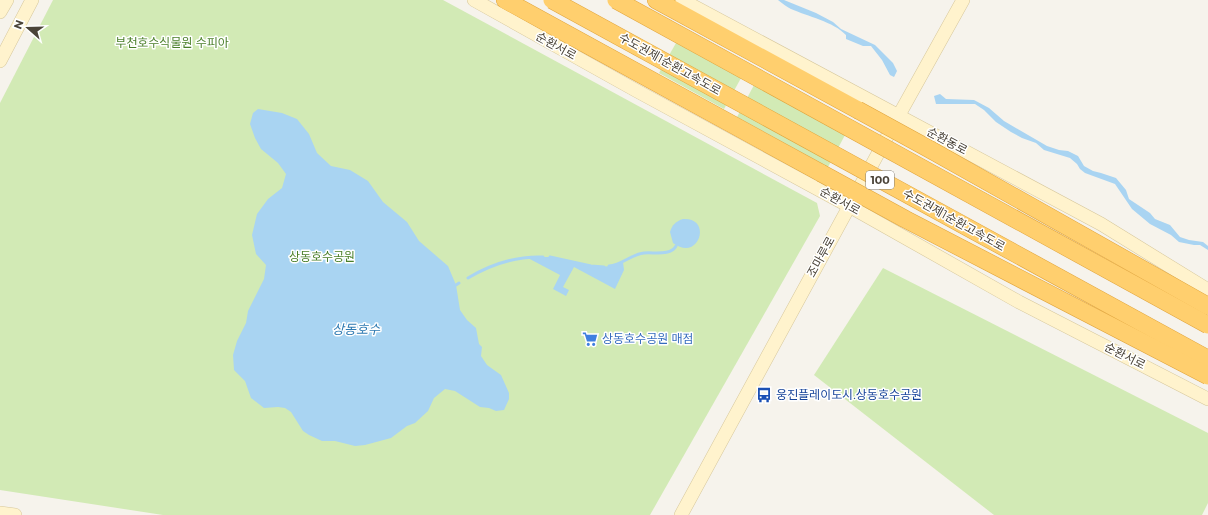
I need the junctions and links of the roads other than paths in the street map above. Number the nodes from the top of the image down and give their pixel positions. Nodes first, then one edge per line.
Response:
1 (7, 0) edge
2 (32, 0) edge
3 (474, 0) edge
4 (505, 0) edge
5 (552, 0) edge
6 (616, 0) edge
7 (656, 0) edge
8 (682, 0) edge
9 (963, 0) edge
10 (0, 12) edge
11 (0, 61) edge
12 (898, 115) junction
13 (849, 206) junction
14 (1208, 290) edge
15 (1208, 306) edge
16 (1208, 325) edge
17 (1208, 359) edge
18 (1208, 376) edge
19 (1208, 399) edge
20 (0, 513) edge
21 (14, 515) edge
22 (681, 515) edge

1 - 10 street
2 - 11 street
3 - 13 street, 순환서로
4 - 18 highway, bridge
5 - 17 highway, 수도권제1순환고속도로 / 100, bridge
6 - 16 highway, 100, bridge
7 - 15 highway, bridge
8 - 12 street, 순환동로
9 - 12 street, 조마루로
12 - 13 street, 조마루로
12 - 14 street, 순환동로
13 - 19 street, 순환서로
13 - 22 street, 조마루로
20 - 21 street

